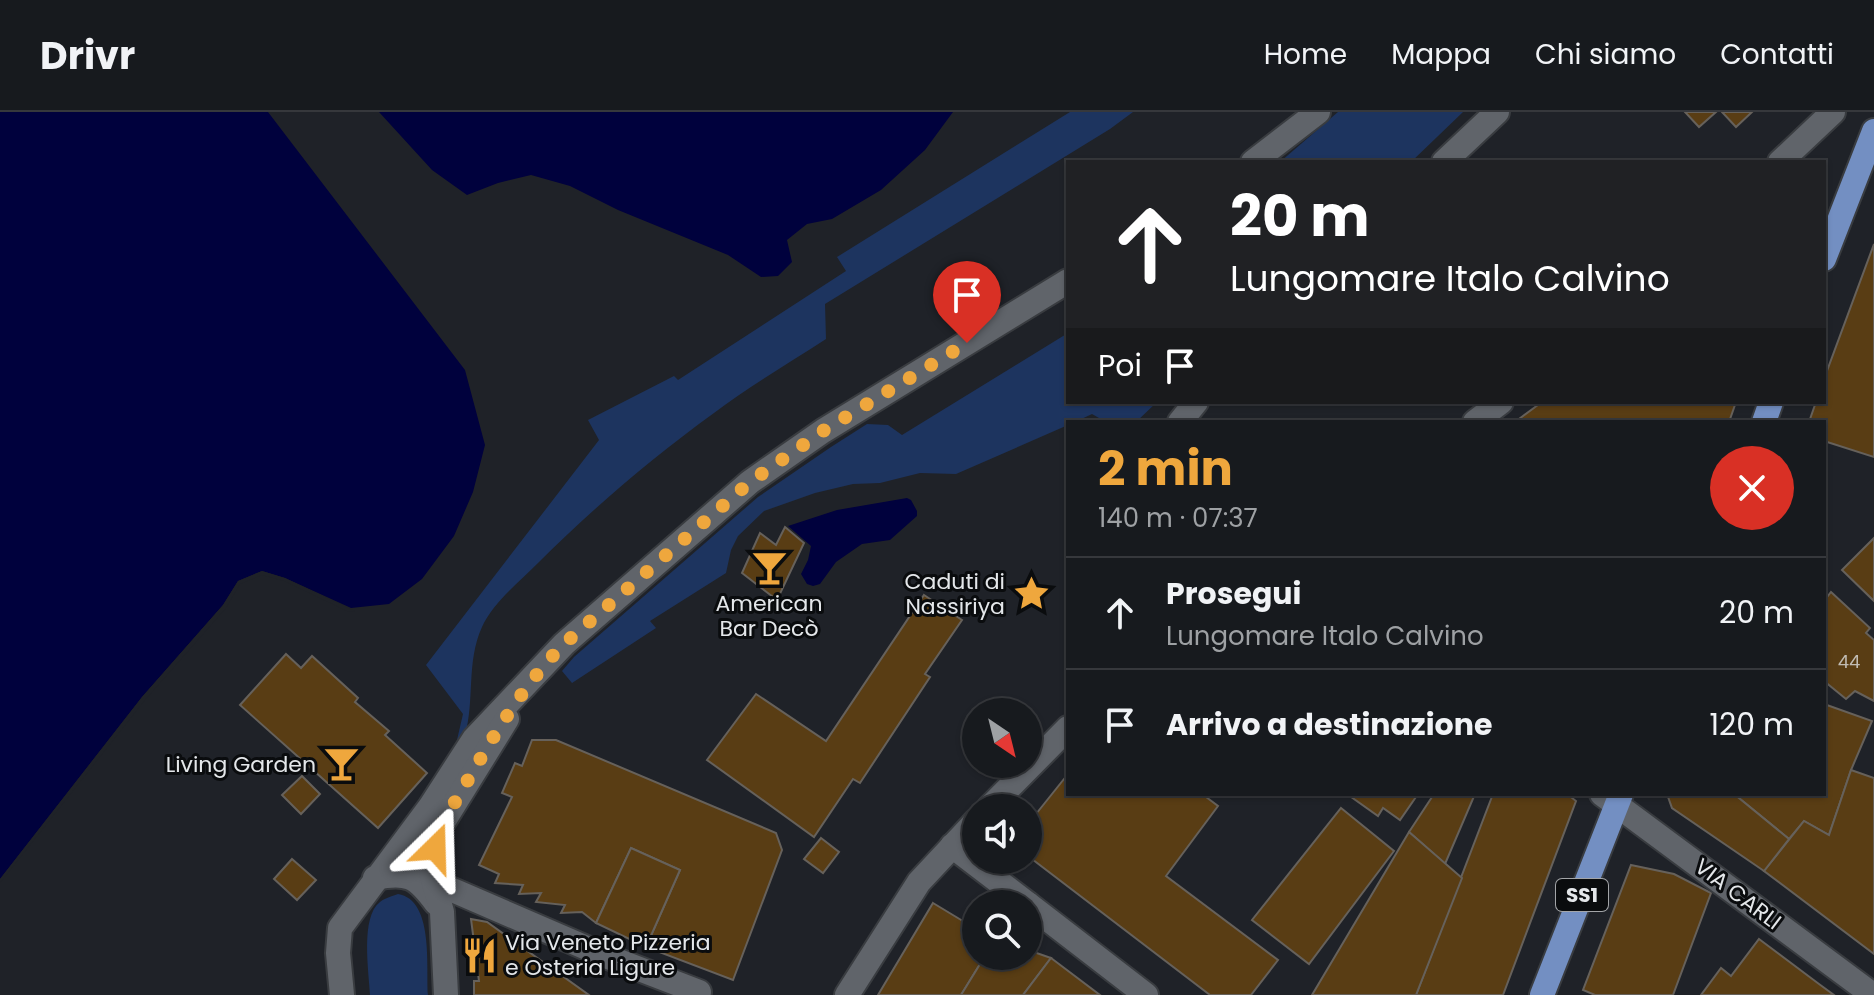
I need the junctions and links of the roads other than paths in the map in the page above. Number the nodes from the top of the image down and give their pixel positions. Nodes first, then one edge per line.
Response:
1 (1318, 112) edge
2 (1497, 112) edge
3 (1833, 112) edge
4 (1874, 131) edge
5 (1256, 160) edge
6 (1446, 160) edge
7 (1782, 160) edge
8 (1826, 254) edge
9 (1066, 282) edge
10 (1194, 404) edge
11 (1498, 404) edge
12 (1182, 420) edge
13 (1478, 420) edge
14 (1066, 730) edge
15 (481, 745) junction
16 (1003, 794) edge
17 (1613, 798) edge
18 (962, 836) edge
19 (952, 846) junction
20 (375, 878) junction
21 (434, 882) junction
22 (1010, 890) edge
23 (442, 912) junction
24 (1042, 915) edge
25 (699, 992) dead end
26 (342, 995) edge
27 (446, 995) edge
28 (847, 995) edge
29 (1146, 995) edge
30 (1542, 995) edge
31 (1873, 995) edge

1 - 5 street
2 - 6 street
3 - 7 street
4 - 8 main road
9 - 15 street
10 - 12 street
11 - 13 street
14 - 16 street
15 - 20 street
15 - 21 street
17 - 30 main road, SS1
17 - 31 street, VIA CARLI
18 - 19 street
19 - 22 street
19 - 28 street
20 - 23 street
20 - 26 street
21 - 23 street
21 - 25 street
23 - 27 street
24 - 29 street

